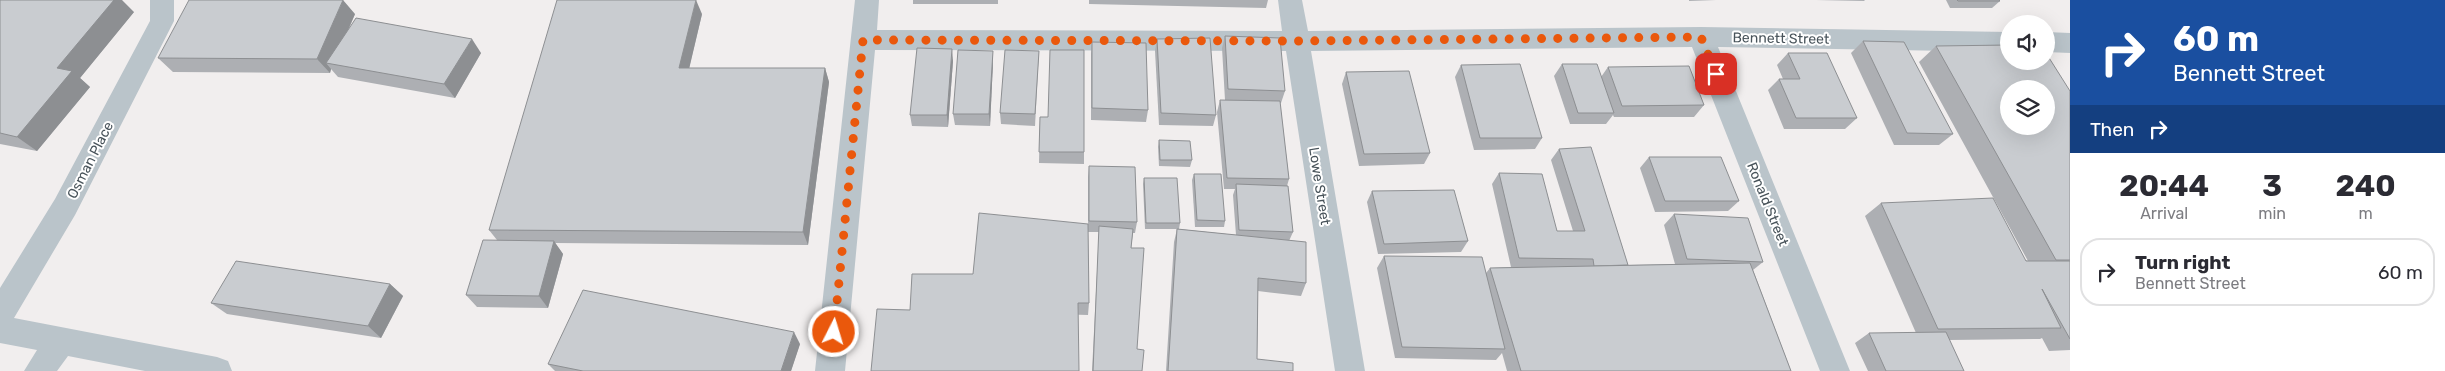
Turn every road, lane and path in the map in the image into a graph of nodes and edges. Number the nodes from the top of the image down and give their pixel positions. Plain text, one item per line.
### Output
1 (162, 0) edge
2 (867, 0) edge
3 (1290, 0) edge
4 (1701, 37) junction
5 (863, 40) junction
6 (1297, 41) junction
7 (2000, 42) edge
8 (2055, 42) edge
9 (2070, 43) edge
10 (0, 314) edge
11 (0, 328) edge
12 (62, 340) junction
13 (39, 371) edge
14 (216, 371) edge
15 (830, 371) edge
16 (1350, 371) edge
17 (1835, 371) edge

1 - 10 street, Osman Place
2 - 5 street
3 - 6 street, Lowe Street
4 - 6 street, Bennett Street
4 - 7 street, Bennett Street
4 - 17 street, Ronald Street
5 - 6 street, Bennett Street
5 - 15 street
6 - 16 street, Lowe Street
8 - 9 street
11 - 12 street
12 - 13 street
12 - 14 street

